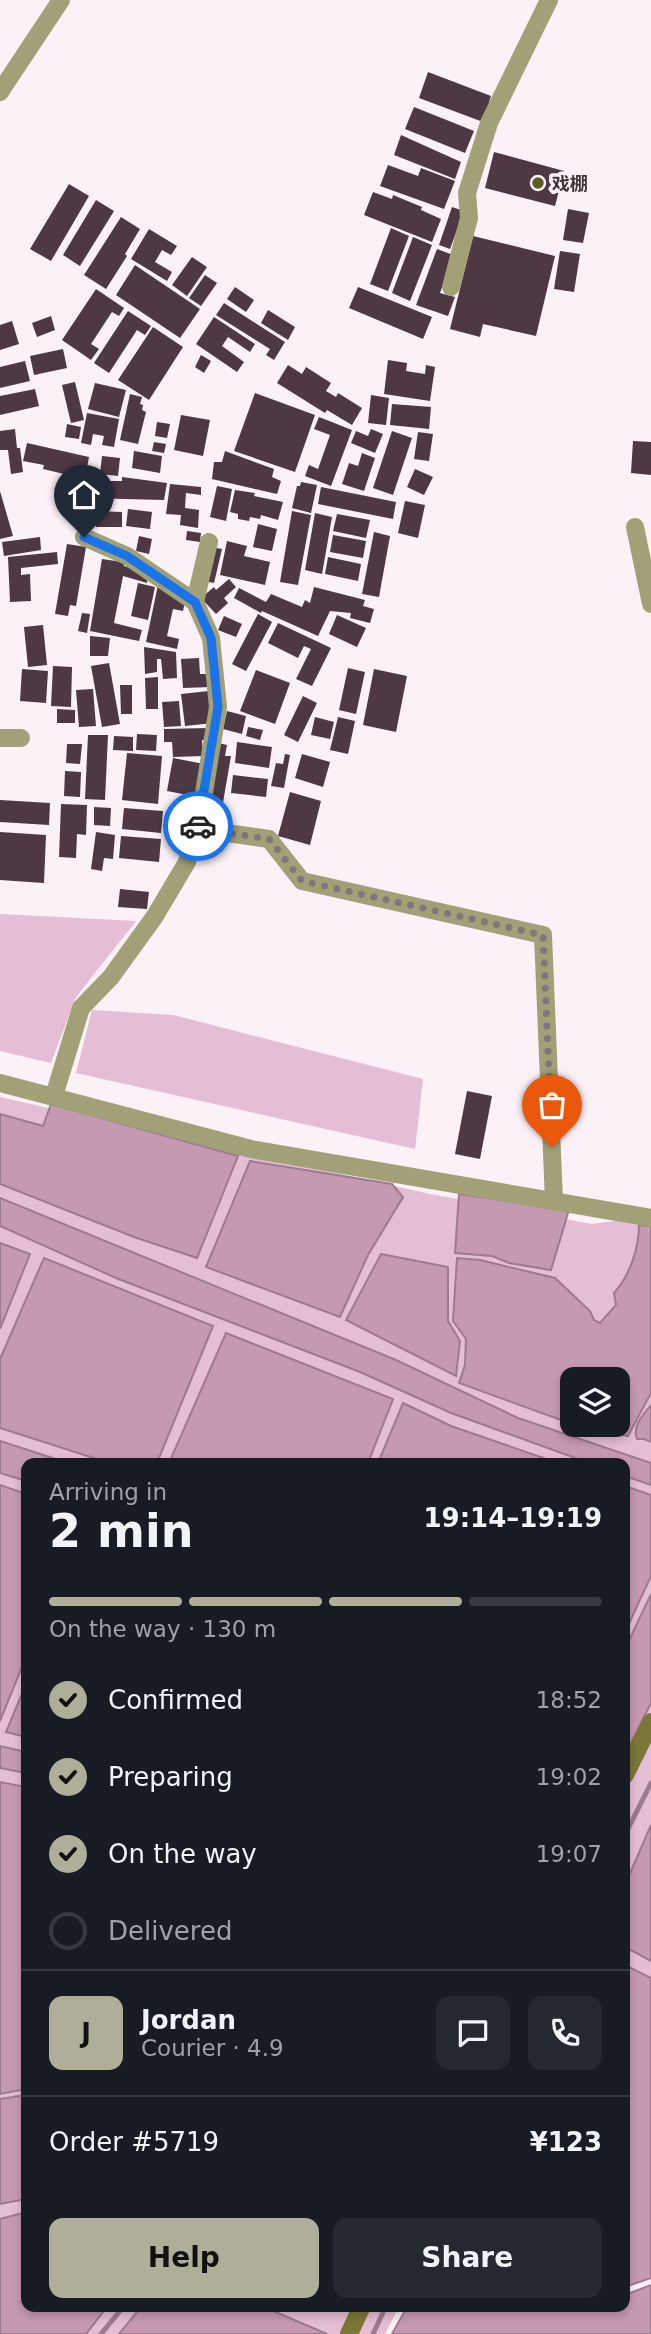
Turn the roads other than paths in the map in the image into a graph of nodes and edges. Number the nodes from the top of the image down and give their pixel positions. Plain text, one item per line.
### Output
1 (61, 0) edge
2 (548, 0) edge
3 (0, 92) edge
4 (451, 287) dead end
5 (635, 527) dead end
6 (84, 537) dead end
7 (209, 542) dead end
8 (195, 602) junction
9 (651, 604) edge
10 (0, 738) edge
11 (21, 738) dead end
12 (198, 829) junction
13 (0, 1083) edge
14 (54, 1096) junction
15 (554, 1201) junction
16 (651, 1218) edge
17 (651, 1722) edge
18 (630, 1765) edge
19 (359, 2312) edge
20 (349, 2334) edge

1 - 3 street
2 - 4 street
5 - 9 street
6 - 8 street
7 - 8 street
8 - 12 street
10 - 11 street
12 - 14 street
12 - 15 street
13 - 14 street
14 - 15 street
15 - 16 street
17 - 18 main road
19 - 20 main road

